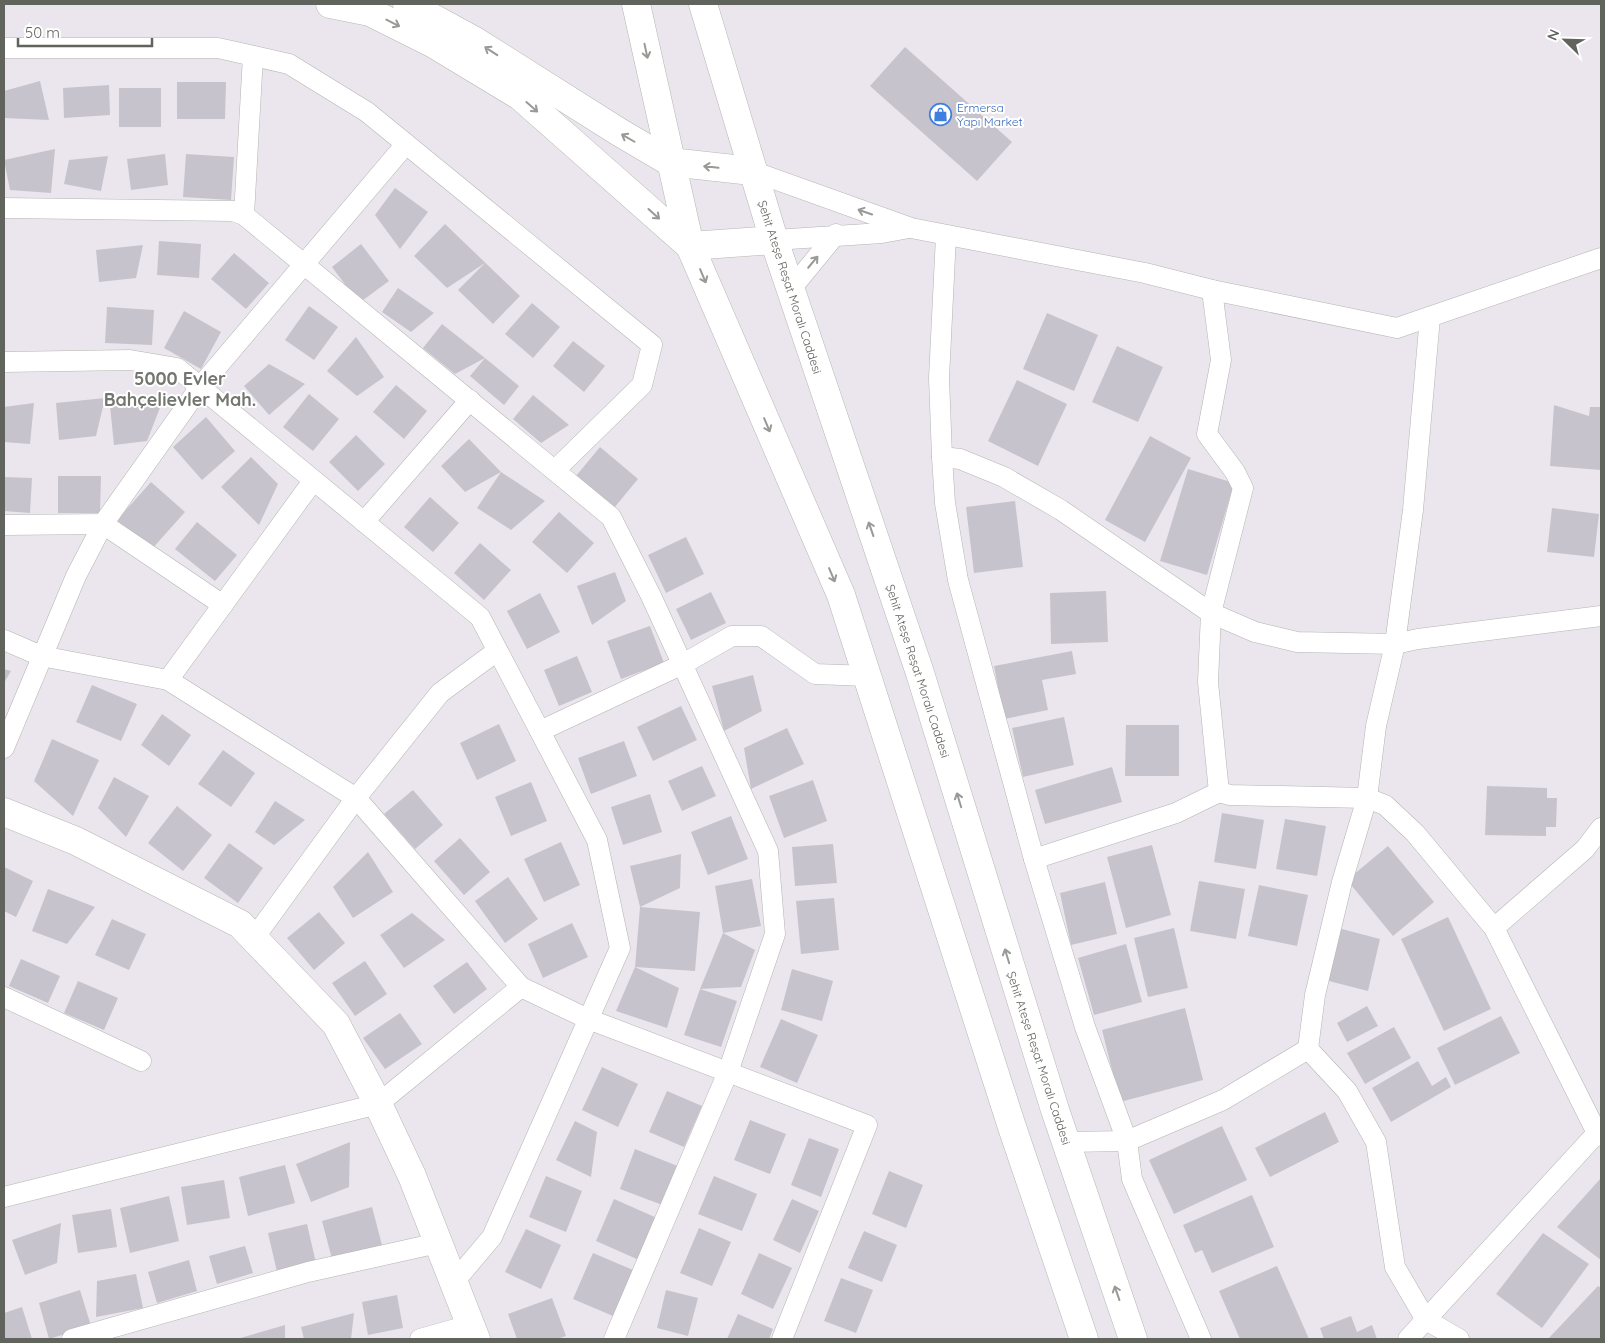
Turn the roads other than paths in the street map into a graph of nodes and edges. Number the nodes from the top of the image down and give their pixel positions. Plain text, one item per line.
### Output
1 (330, 4) edge
2 (407, 4) edge
3 (636, 4) edge
4 (703, 4) edge
5 (4, 48) edge
6 (253, 56) junction
7 (406, 144) junction
8 (670, 162) junction
9 (752, 171) junction
10 (4, 208) edge
11 (244, 215) junction
12 (911, 228) junction
13 (836, 234) junction
14 (946, 236) junction
15 (774, 240) junction
16 (690, 246) junction
17 (1601, 258) edge
18 (305, 264) junction
19 (791, 289) junction
20 (1212, 290) junction
21 (1430, 317) junction
22 (4, 362) edge
23 (200, 387) junction
24 (470, 400) junction
25 (942, 457) junction
26 (555, 470) junction
27 (314, 480) junction
28 (364, 522) junction
29 (103, 524) junction
30 (4, 525) edge
31 (222, 604) junction
32 (1211, 613) junction
33 (1601, 616) edge
34 (4, 640) edge
35 (1395, 644) junction
36 (498, 651) junction
37 (41, 656) junction
38 (683, 664) junction
39 (868, 676) junction
40 (168, 680) junction
41 (540, 731) junction
42 (4, 748) edge
43 (1219, 792) junction
44 (356, 798) junction
45 (1367, 798) junction
46 (4, 812) edge
47 (1601, 828) edge
48 (1034, 859) junction
49 (1494, 928) junction
50 (254, 938) junction
51 (521, 987) junction
52 (4, 997) edge
53 (588, 1019) junction
54 (1308, 1049) junction
55 (141, 1061) dead end
56 (728, 1072) junction
57 (378, 1104) junction
58 (1599, 1135) edge
59 (1127, 1141) junction
60 (1066, 1142) junction
61 (4, 1197) edge
62 (438, 1242) junction
63 (454, 1282) junction
64 (1426, 1320) junction
65 (473, 1332) edge
66 (72, 1339) edge
67 (420, 1339) edge
68 (614, 1339) edge
69 (782, 1339) edge
70 (1084, 1339) edge
71 (1133, 1339) edge
72 (1201, 1339) edge
73 (1408, 1339) edge
74 (1459, 1339) edge

1 -> 16 main road
8 -> 2 main road
3 -> 8 main road
4 - 9 main road, Şehit Ateşe Reşat Moralı Caddesi
5 - 6 street
6 - 7 street
6 - 11 street
7 - 18 street
7 - 26 street
9 -> 8 main road
8 - 16 main road
12 -> 9 street
9 - 15 main road, Şehit Ateşe Reşat Moralı Caddesi
10 - 11 street
11 - 18 street
12 - 13 street
12 - 14 street
13 - 15 street
19 -> 13 street
14 - 20 street
14 - 25 street
15 - 16 main road
15 - 19 main road, Şehit Ateşe Reşat Moralı Caddesi
16 -> 39 main road
17 - 21 street
18 - 23 street
18 - 24 street
60 -> 19 main road, Şehit Ateşe Reşat Moralı Caddesi
20 - 21 street
20 - 32 street
21 - 35 street
22 - 23 street
23 - 27 street
23 - 29 street
24 - 26 street
24 - 28 street
25 - 32 street
25 - 48 street
26 - 38 street
27 - 28 street
27 - 31 street
28 - 36 street
29 - 30 street
29 - 31 street
29 - 37 street
31 - 40 street
32 - 35 street
32 - 43 street
33 - 35 street
34 - 37 street
35 - 45 street
36 - 41 street
36 - 44 street
37 - 40 street
37 - 42 street
38 - 39 street
38 - 41 street
38 - 56 street
39 - 70 main road
40 - 44 street
41 - 53 street
43 - 45 street
43 - 48 street
44 - 50 street
44 - 51 street
45 - 49 street
45 - 54 street
46 - 50 main road
47 - 49 street
48 - 59 street
49 - 58 street
50 - 57 main road
51 - 53 street
51 - 57 street
52 - 55 street
53 - 56 street
53 - 63 street
54 - 59 street
54 - 64 street
56 - 68 street
56 - 69 street
57 - 61 street
57 - 62 main road
58 - 64 street
59 - 60 street
59 - 72 street
71 -> 60 main road, Şehit Ateşe Reşat Moralı Caddesi
62 - 63 main road
62 - 66 street
63 - 65 main road
64 - 73 street
64 - 74 street
65 - 67 street

